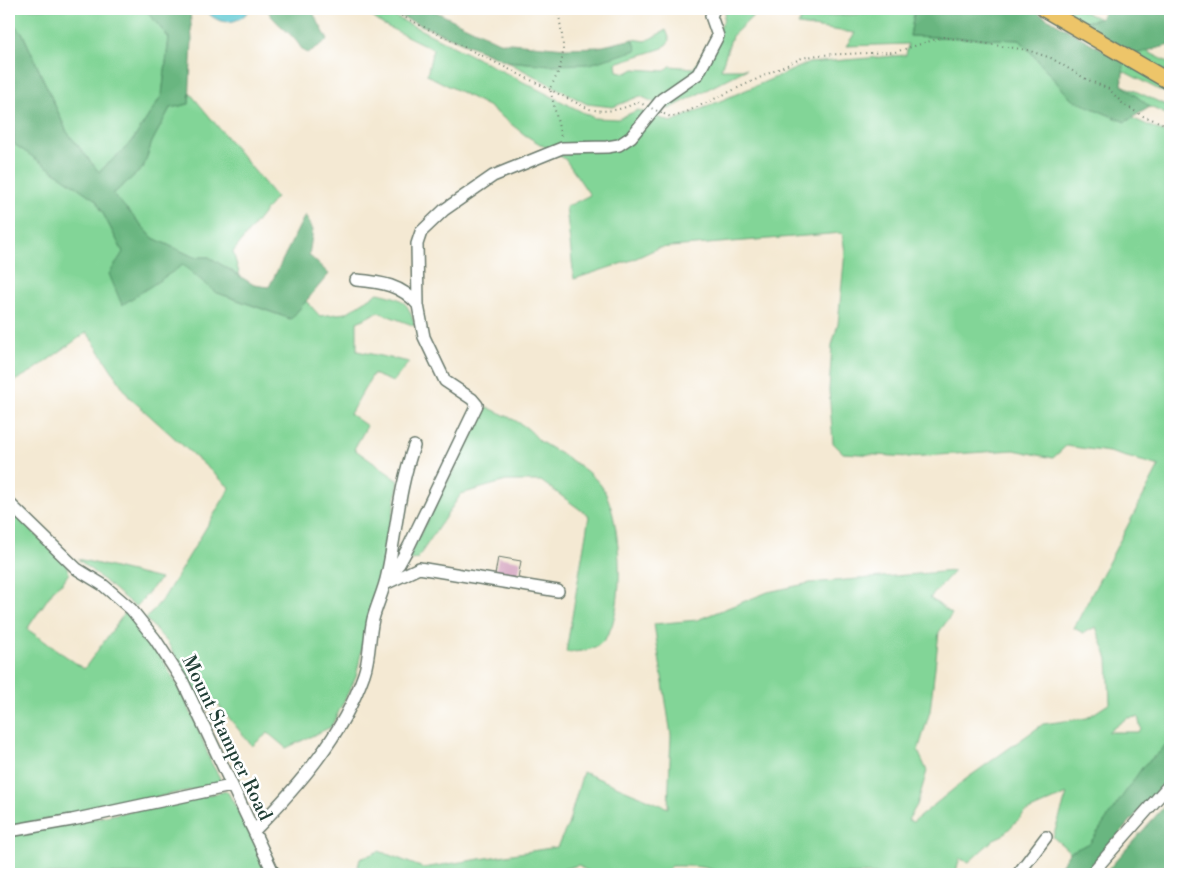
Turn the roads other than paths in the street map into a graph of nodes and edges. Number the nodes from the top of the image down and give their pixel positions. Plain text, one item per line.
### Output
1 (714, 9) edge
2 (1044, 9) edge
3 (1170, 82) edge
4 (356, 280) dead end
5 (418, 304) junction
6 (414, 446) dead end
7 (9, 503) edge
8 (386, 581) junction
9 (558, 591) dead end
10 (1170, 784) edge
11 (231, 786) junction
12 (9, 831) edge
13 (254, 831) junction
14 (1046, 838) dead end
15 (274, 874) edge
16 (1018, 874) edge
17 (1091, 874) edge

1 - 5 street
2 - 3 main road
4 - 5 street
5 - 8 street
6 - 8 street
7 - 11 street, Mount Stamper Road
8 - 9 street
8 - 13 street
10 - 17 street
11 - 12 street
11 - 13 street, Mount Stamper Road
13 - 15 street, Mount Stamper Road
14 - 16 street

